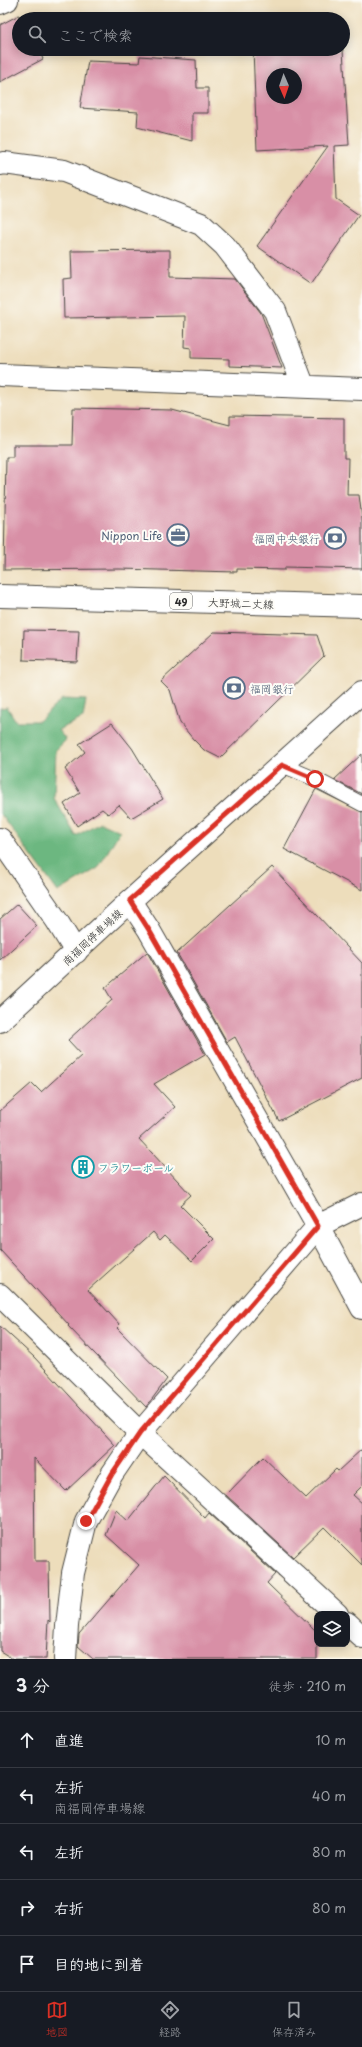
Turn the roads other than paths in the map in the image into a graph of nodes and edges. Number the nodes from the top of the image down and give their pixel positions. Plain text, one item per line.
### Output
1 (6, 0) edge
2 (0, 3) edge
3 (0, 164) edge
4 (0, 375) edge
5 (303, 385) junction
6 (362, 388) edge
7 (0, 596) edge
8 (362, 606) edge
9 (362, 692) edge
10 (282, 765) junction
11 (362, 804) edge
12 (0, 839) edge
13 (130, 900) junction
14 (76, 952) junction
15 (0, 1021) edge
16 (362, 1204) edge
17 (318, 1226) junction
18 (0, 1295) edge
19 (362, 1308) edge
20 (140, 1433) junction
21 (334, 1611) edge
22 (350, 1626) edge
23 (362, 1637) edge
24 (65, 1659) edge

1 - 2 street
3 - 5 street
4 - 5 street
5 - 6 street
7 - 8 street, 大野城二丈線 / 49
9 - 10 street, 南福岡停車場線
10 - 11 lane
10 - 13 street, 南福岡停車場線
12 - 14 street
13 - 14 street, 南福岡停車場線
13 - 17 street
14 - 15 street, 南福岡停車場線
16 - 17 street
17 - 19 street
17 - 20 street
18 - 20 street
20 - 21 street
20 - 24 street
22 - 23 street

